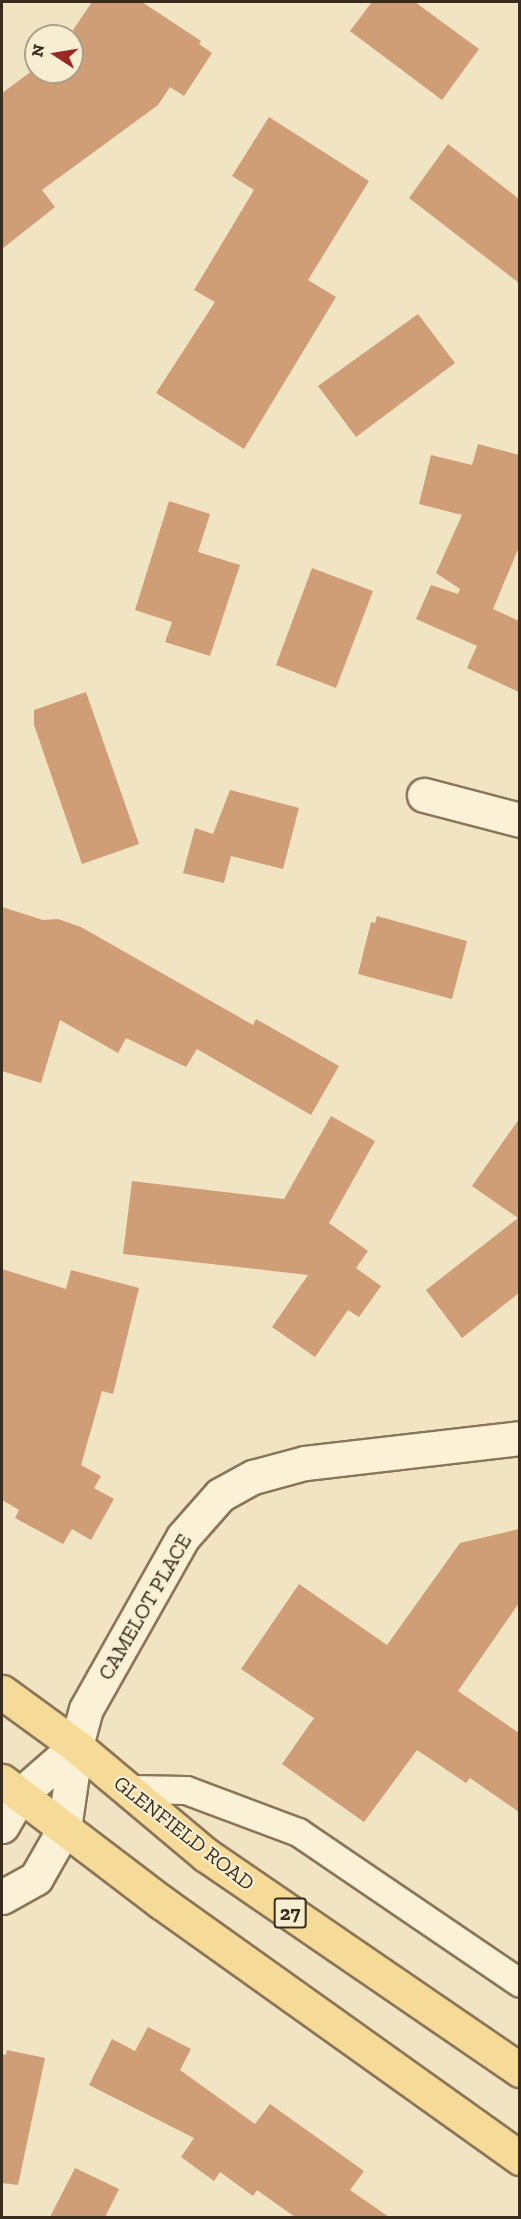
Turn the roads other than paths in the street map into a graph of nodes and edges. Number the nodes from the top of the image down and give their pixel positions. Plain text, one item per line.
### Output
1 (424, 795) dead end
2 (519, 820) edge
3 (519, 1438) edge
4 (2, 1692) edge
5 (76, 1746) junction
6 (11, 1788) edge
7 (128, 1790) junction
8 (2, 1826) edge
9 (64, 1829) junction
10 (2, 1897) edge
11 (519, 1983) edge
12 (519, 2070) edge
13 (519, 2158) edge

1 - 2 street
3 - 5 street, CAMELOT PLACE
4 - 5 main road, GLENFIELD ROAD / 27
5 - 6 street
5 - 7 main road, GLENFIELD ROAD / 27
5 - 9 street, CAMELOT PLACE
6 - 8 street
6 - 9 main road
7 - 11 lane
7 - 12 main road, GLENFIELD ROAD / 27
9 - 10 street
9 - 13 main road

